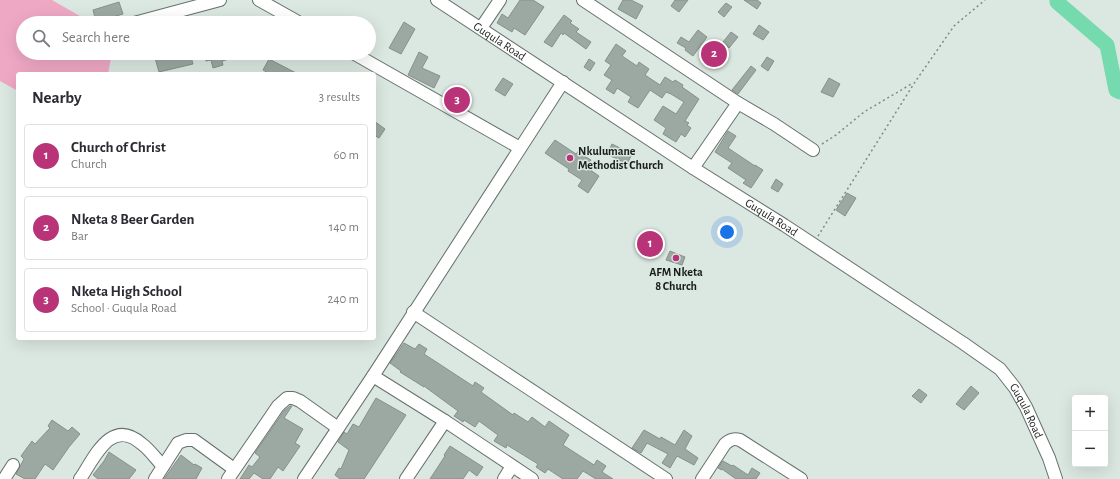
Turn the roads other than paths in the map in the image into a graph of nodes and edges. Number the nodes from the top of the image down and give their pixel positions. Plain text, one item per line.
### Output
1 (220, 0) edge
2 (259, 0) edge
3 (437, 0) edge
4 (500, 0) edge
5 (583, 0) edge
6 (160, 16) edge
7 (288, 16) edge
8 (481, 28) junction
9 (365, 60) edge
10 (563, 82) junction
11 (738, 103) junction
12 (520, 148) junction
13 (813, 150) road end
14 (693, 168) junction
15 (413, 312) junction
16 (373, 376) junction
17 (445, 421) junction
18 (338, 428) junction
19 (13, 465) dead end
20 (163, 466) junction
21 (512, 466) junction
22 (231, 474) edge
23 (4, 479) edge
24 (80, 479) edge
25 (155, 479) edge
26 (304, 479) edge
27 (406, 479) edge
28 (504, 479) edge
29 (532, 479) edge
30 (666, 479) edge
31 (702, 479) edge
32 (801, 479) edge
33 (1056, 479) edge

1 - 6 street
2 - 7 street
3 - 8 street, Guqula Road
4 - 8 street
5 - 11 street
8 - 10 street, Guqula Road
9 - 12 street
10 - 12 street
10 - 14 street, Guqula Road
11 - 13 street
11 - 14 street
12 - 15 street
14 - 33 street, Guqula Road
15 - 16 street
15 - 30 street
16 - 17 street
16 - 18 street
17 - 21 street
17 - 27 street
18 - 22 street
18 - 26 street
19 - 23 street
20 - 22 street
20 - 24 street
20 - 25 street
21 - 28 street
21 - 29 street
31 - 32 street

